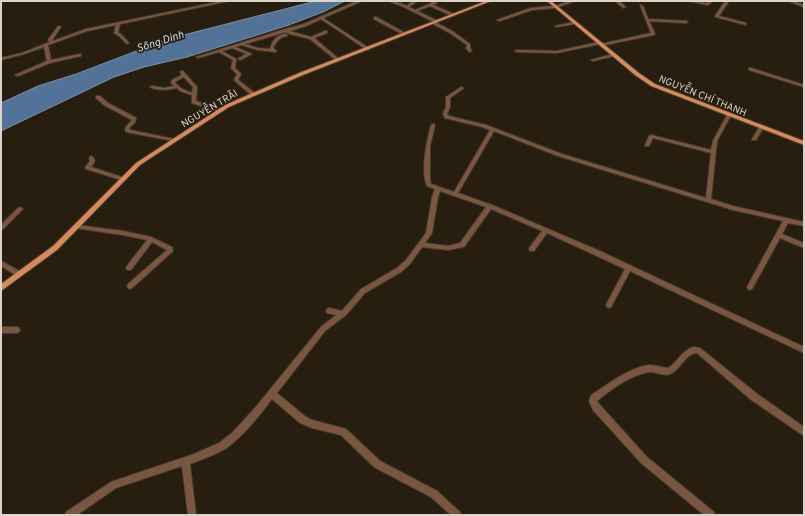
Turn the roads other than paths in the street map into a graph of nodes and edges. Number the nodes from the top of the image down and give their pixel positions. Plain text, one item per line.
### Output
1 (227, 1) edge
2 (360, 1) edge
3 (391, 1) edge
4 (415, 1) edge
5 (489, 1) edge
6 (549, 1) edge
7 (573, 1) edge
8 (617, 1) edge
9 (690, 1) edge
10 (711, 1) edge
11 (727, 1) edge
12 (790, 1) edge
13 (431, 3) edge
14 (641, 6) dead end
15 (804, 6) edge
16 (406, 7) junction
17 (555, 7) junction
18 (624, 7) dead end
19 (414, 11) junction
20 (453, 15) junction
21 (375, 18) dead end
22 (322, 19) junction
23 (499, 20) dead end
24 (647, 20) junction
25 (435, 22) junction
26 (686, 22) dead end
27 (574, 23) junction
28 (118, 24) junction
29 (745, 24) dead end
30 (557, 26) dead end
31 (59, 28) dead end
32 (286, 30) junction
33 (326, 32) dead end
34 (291, 33) junction
35 (405, 34) junction
36 (311, 38) junction
37 (52, 42) junction
38 (127, 43) dead end
39 (600, 44) junction
40 (46, 45) junction
41 (243, 45) junction
42 (234, 48) junction
43 (368, 49) junction
44 (220, 51) junction
45 (470, 51) dead end
46 (517, 51) dead end
47 (80, 55) dead end
48 (613, 55) junction
49 (198, 57) dead end
50 (1, 59) edge
51 (240, 59) dead end
52 (338, 60) junction
53 (593, 60) dead end
54 (49, 62) junction
55 (750, 69) dead end
56 (17, 75) dead end
57 (804, 86) edge
58 (152, 87) dead end
59 (178, 87) junction
60 (462, 88) dead end
61 (253, 94) junction
62 (195, 95) junction
63 (98, 97) dead end
64 (219, 110) junction
65 (729, 115) junction
66 (433, 125) dead end
67 (762, 127) junction
68 (493, 129) junction
69 (754, 139) dead end
70 (174, 140) junction
71 (804, 143) edge
72 (647, 145) dead end
73 (713, 152) junction
74 (91, 158) dead end
75 (123, 179) junction
76 (438, 189) junction
77 (455, 194) junction
78 (708, 200) junction
79 (490, 206) junction
80 (20, 209) dead end
81 (787, 220) junction
82 (804, 224) edge
83 (78, 227) junction
84 (1, 228) edge
85 (545, 231) junction
86 (780, 235) junction
87 (151, 239) junction
88 (421, 245) junction
89 (804, 246) edge
90 (532, 249) dead end
91 (1, 262) edge
92 (129, 268) dead end
93 (629, 268) junction
94 (19, 274) junction
95 (130, 286) dead end
96 (750, 287) dead end
97 (1, 288) edge
98 (609, 305) dead end
99 (329, 311) dead end
100 (342, 314) junction
101 (1, 330) edge
102 (18, 330) dead end
103 (804, 350) edge
104 (272, 394) junction
105 (804, 432) edge
106 (186, 461) junction
107 (69, 515) edge
108 (192, 515) edge
109 (457, 515) edge
110 (711, 515) edge

1 - 28 street
2 - 22 street
3 - 16 street
4 - 16 street
5 - 20 main road, NGUYỄN TRÃI
6 - 17 main road, NGUYỄN CHÍ THANH
7 - 17 street
8 - 18 street
9 - 10 street
11 - 29 street
12 - 15 street
13 - 19 street
13 - 20 street
14 - 24 street
16 - 19 street
17 - 23 street
17 - 27 main road, NGUYỄN CHÍ THANH
19 - 25 street
20 - 25 main road, NGUYỄN TRÃI
21 - 35 street
22 - 32 street
22 - 43 street
24 - 26 street
24 - 39 street
25 - 35 main road, NGUYỄN TRÃI
25 - 45 street
27 - 30 street
27 - 39 main road, NGUYỄN CHÍ THANH
28 - 37 street
28 - 38 street
31 - 37 street
32 - 34 street
32 - 41 street
33 - 36 street
34 - 36 street
34 - 41 street
35 - 43 main road, NGUYỄN TRÃI
36 - 52 street
37 - 40 street
39 - 46 street
39 - 48 main road, NGUYỄN CHÍ THANH
40 - 50 street
40 - 54 street
41 - 42 street
42 - 44 street
42 - 51 street
43 - 52 main road, NGUYỄN TRÃI
44 - 49 street
44 - 61 street
47 - 54 street
48 - 53 street
48 - 65 main road, NGUYỄN CHÍ THANH
52 - 61 main road, NGUYỄN TRÃI
54 - 56 street
55 - 57 street
58 - 59 street
59 - 62 street
59 - 62 street
60 - 68 street
61 - 64 main road, NGUYỄN TRÃI
62 - 64 street
63 - 70 street
64 - 70 main road, NGUYỄN TRÃI
65 - 67 main road, NGUYỄN CHÍ THANH
65 - 73 street
66 - 76 street
67 - 69 street
67 - 71 main road, NGUYỄN CHÍ THANH
68 - 77 street
68 - 78 street
70 - 75 main road, NGUYỄN TRÃI
72 - 73 street
73 - 78 street
74 - 75 street
75 - 83 main road, NGUYỄN TRÃI
76 - 77 street
76 - 88 street
77 - 79 street
78 - 81 street
79 - 85 street
79 - 88 street
80 - 84 street
81 - 82 street
81 - 86 street
83 - 87 street
83 - 94 main road, NGUYỄN TRÃI
85 - 90 street
85 - 93 street
86 - 89 street
86 - 96 street
87 - 92 street
87 - 95 street
88 - 100 street
91 - 94 street
93 - 98 street
93 - 103 street
94 - 97 main road, NGUYỄN TRÃI
99 - 100 street
100 - 104 street
101 - 102 street
104 - 106 street
104 - 109 street
105 - 110 street
106 - 107 street
106 - 108 street

